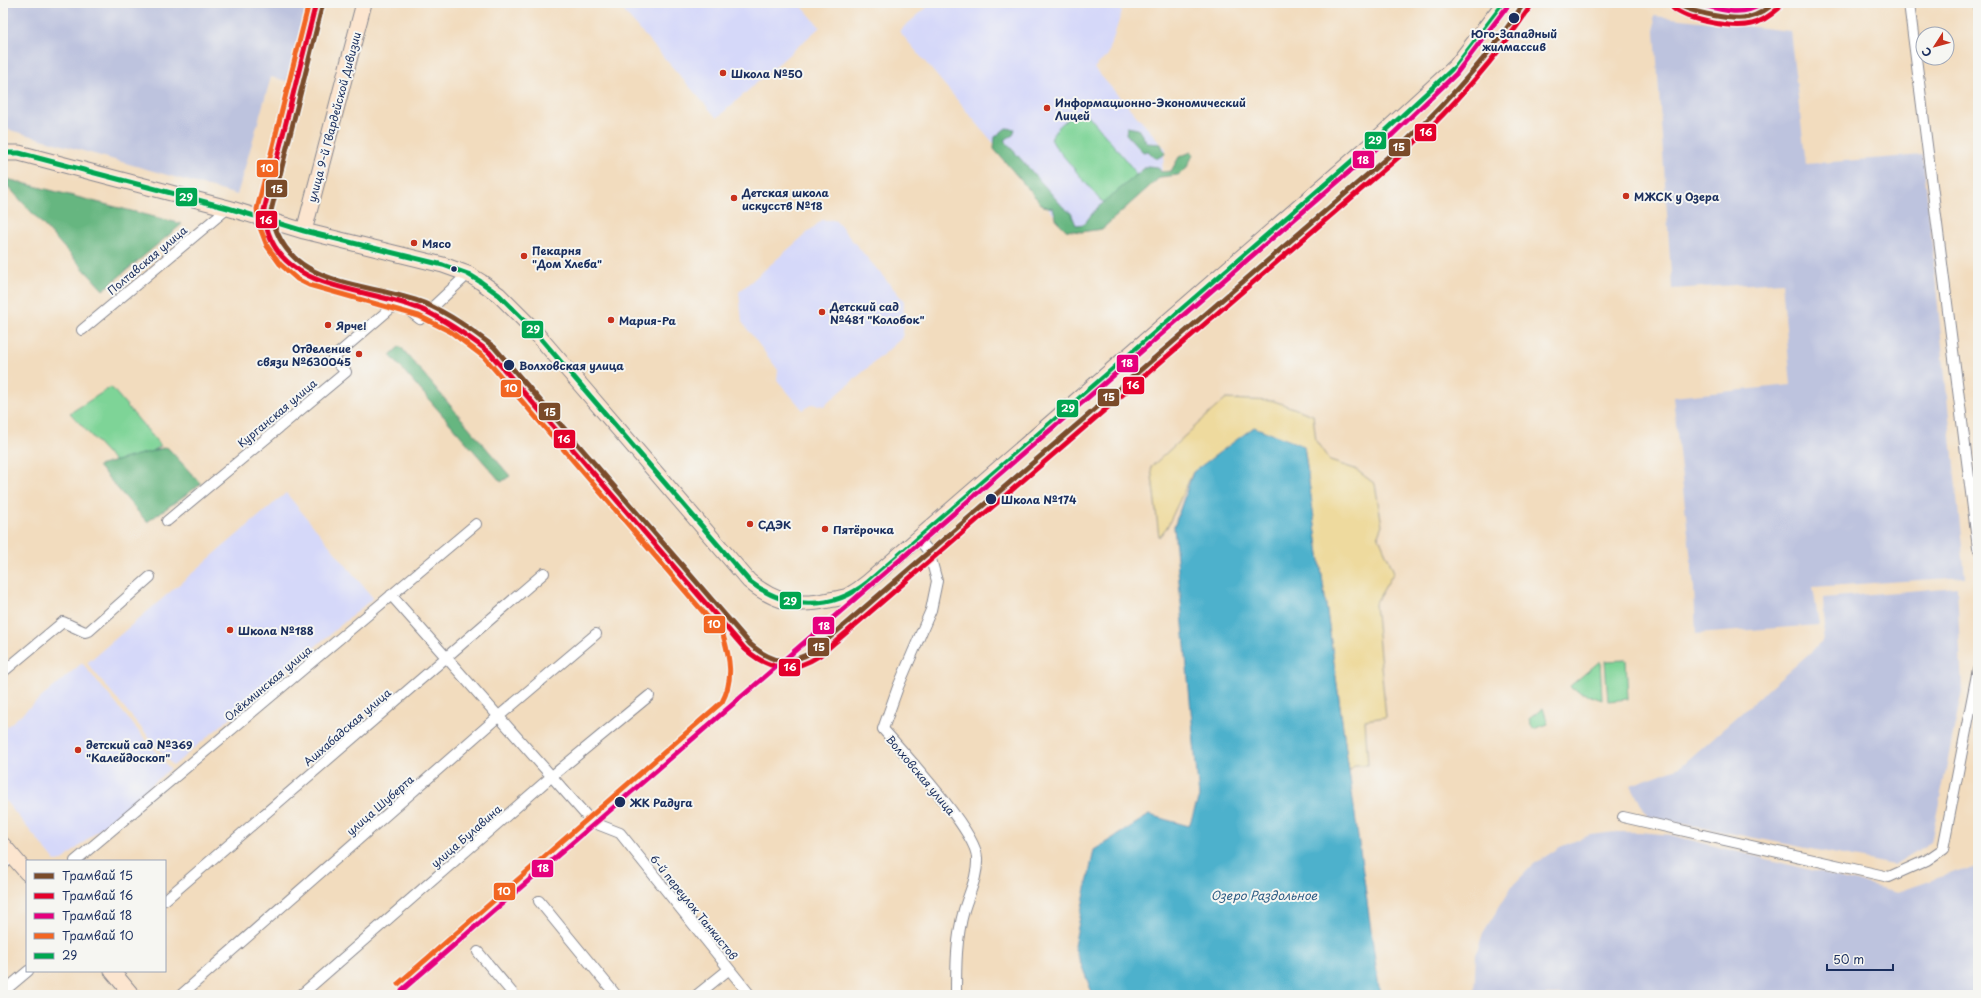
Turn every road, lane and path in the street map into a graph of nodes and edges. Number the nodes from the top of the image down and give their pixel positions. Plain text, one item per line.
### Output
1 (364, 3) edge
2 (1504, 3) edge
3 (1909, 3) edge
4 (3, 153) edge
5 (228, 208) junction
6 (304, 231) junction
7 (468, 274) junction
8 (82, 330) dead end
9 (167, 521) dead end
10 (476, 524) dead end
11 (918, 538) junction
12 (1978, 548) edge
13 (544, 573) dead end
14 (150, 577) dead end
15 (391, 595) junction
16 (596, 634) dead end
17 (448, 657) junction
18 (1978, 670) edge
19 (3, 672) edge
20 (649, 696) dead end
21 (499, 716) junction
22 (552, 776) junction
23 (1623, 817) dead end
24 (6, 856) edge
25 (76, 860) edge
26 (26, 872) edge
27 (166, 899) edge
28 (538, 901) dead end
29 (478, 952) dead end
30 (728, 970) junction
31 (27, 972) edge
32 (113, 972) edge
33 (3, 992) edge
34 (132, 995) edge
35 (181, 995) edge
36 (300, 995) edge
37 (514, 995) edge
38 (616, 995) edge
39 (696, 995) edge
40 (750, 995) edge
41 (956, 995) edge

1 - 6 main road, улица 9-й Гвардейской Дивизии
2 - 11 main road
3 - 12 street
4 - 5 main road
5 - 6 main road
5 - 8 street, Полтавская улица
6 - 7 main road
7 - 9 street, Курганская улица
7 - 11 main road
10 - 15 street, Олёкминская улица
11 - 41 street, Волховская улица
13 - 17 street, Ашхабадская улица
14 - 19 street
15 - 17 street
15 - 25 street, Олёкминская улица
16 - 21 street, улица Шуберта
17 - 21 street
17 - 27 street, Ашхабадская улица
18 - 23 street
20 - 22 street, улица Булавина
21 - 22 street
21 - 35 street, улица Шуберта
22 - 30 street, 6-й переулок Танкистов
22 - 36 street, улица Булавина
24 - 26 main road
28 - 38 street
29 - 37 street
30 - 39 street
30 - 40 street, 6-й переулок Танкистов
31 - 33 street
32 - 34 main road

